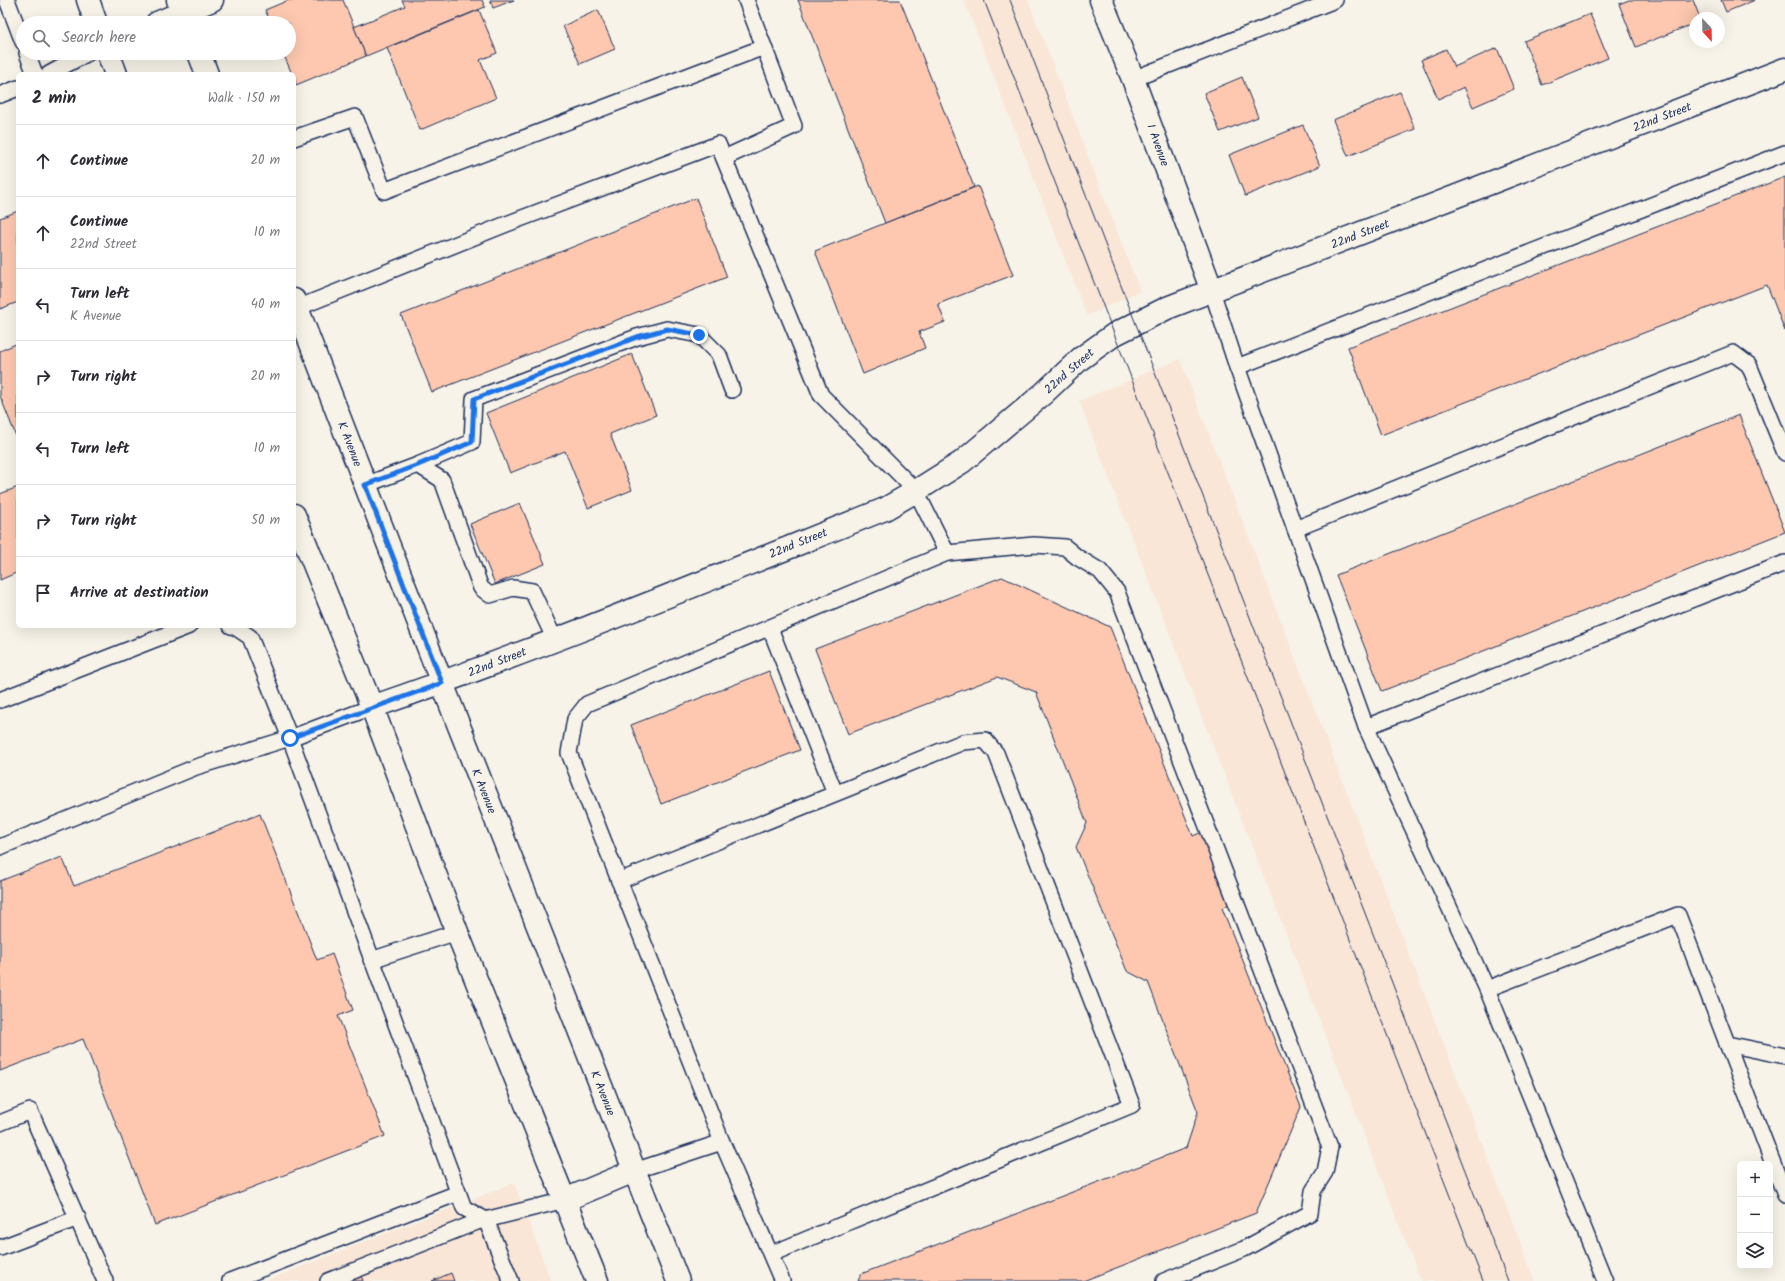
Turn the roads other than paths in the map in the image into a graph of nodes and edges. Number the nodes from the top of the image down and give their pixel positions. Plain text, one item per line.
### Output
1 (7, 0) edge
2 (88, 0) edge
3 (212, 0) edge
4 (746, 0) edge
5 (1101, 0) edge
6 (1335, 0) edge
7 (183, 12) edge
8 (94, 16) edge
9 (174, 16) edge
10 (16, 24) edge
11 (764, 47) junction
12 (30, 60) edge
13 (75, 60) edge
14 (111, 60) edge
15 (202, 60) edge
16 (1785, 69) edge
17 (34, 72) edge
18 (53, 72) edge
19 (115, 72) edge
20 (206, 72) edge
21 (1133, 79) junction
22 (16, 89) edge
23 (0, 95) edge
24 (296, 137) edge
25 (1785, 153) edge
26 (724, 158) junction
27 (1212, 291) junction
28 (296, 304) edge
29 (296, 307) edge
30 (1237, 367) junction
31 (732, 390) dead end
32 (1785, 453) edge
33 (418, 465) junction
34 (365, 485) junction
35 (916, 491) junction
36 (296, 520) edge
37 (1295, 529) junction
38 (947, 553) junction
39 (1785, 563) edge
40 (184, 628) edge
41 (236, 628) edge
42 (770, 628) junction
43 (555, 640) junction
44 (442, 683) junction
45 (0, 700) edge
46 (372, 707) junction
47 (1366, 727) junction
48 (290, 738) junction
49 (835, 793) junction
50 (0, 847) edge
51 (619, 881) junction
52 (457, 932) junction
53 (371, 960) junction
54 (1487, 988) junction
55 (1727, 1044) junction
56 (1785, 1056) edge
57 (0, 1123) edge
58 (722, 1142) junction
59 (634, 1171) junction
60 (458, 1193) junction
61 (1785, 1195) edge
62 (564, 1200) junction
63 (78, 1218) junction
64 (486, 1220) junction
65 (0, 1248) edge
66 (770, 1254) junction
67 (105, 1281) edge
68 (230, 1281) edge
69 (328, 1281) edge
70 (511, 1281) edge
71 (597, 1281) edge
72 (678, 1281) edge
73 (782, 1281) edge
74 (1164, 1281) edge
75 (1605, 1281) edge

1 - 10 lane
2 - 8 main road
3 - 7 main road
4 - 11 lane
5 - 21 main road, I Avenue
6 - 21 lane
7 - 9 main road
11 - 24 lane
11 - 26 lane
12 - 17 lane
13 - 18 lane
14 - 19 main road
15 - 20 main road
16 - 27 main road, 22nd Street
21 - 27 main road, I Avenue
22 - 23 lane
25 - 30 lane
26 - 28 lane
26 - 35 lane
27 - 30 lane
27 - 35 main road, 22nd Street
29 - 34 main road, K Avenue
30 - 37 lane
31 - 33 lane
32 - 37 lane
33 - 34 lane
33 - 43 lane
34 - 44 main road, K Avenue
35 - 38 lane
35 - 43 main road, 22nd Street
36 - 46 main road
37 - 47 lane
38 - 42 lane
38 - 74 lane
39 - 47 lane
40 - 45 lane
41 - 48 lane
42 - 49 lane
42 - 51 lane
43 - 44 main road, 22nd Street
44 - 46 main road, 22nd Street
44 - 59 main road, K Avenue
46 - 48 lane
46 - 52 main road
47 - 54 lane
48 - 50 lane
48 - 53 lane
49 - 51 lane
49 - 66 lane
51 - 58 lane
52 - 53 lane
52 - 62 main road
53 - 60 lane
54 - 55 lane
54 - 75 lane
55 - 56 lane
55 - 61 lane
57 - 63 lane
58 - 59 lane
58 - 66 lane
59 - 62 main road
59 - 72 main road, K Avenue
60 - 64 lane
60 - 68 lane
62 - 64 lane
62 - 71 main road
63 - 65 lane
63 - 67 lane
64 - 69 lane
64 - 70 lane
66 - 73 lane

